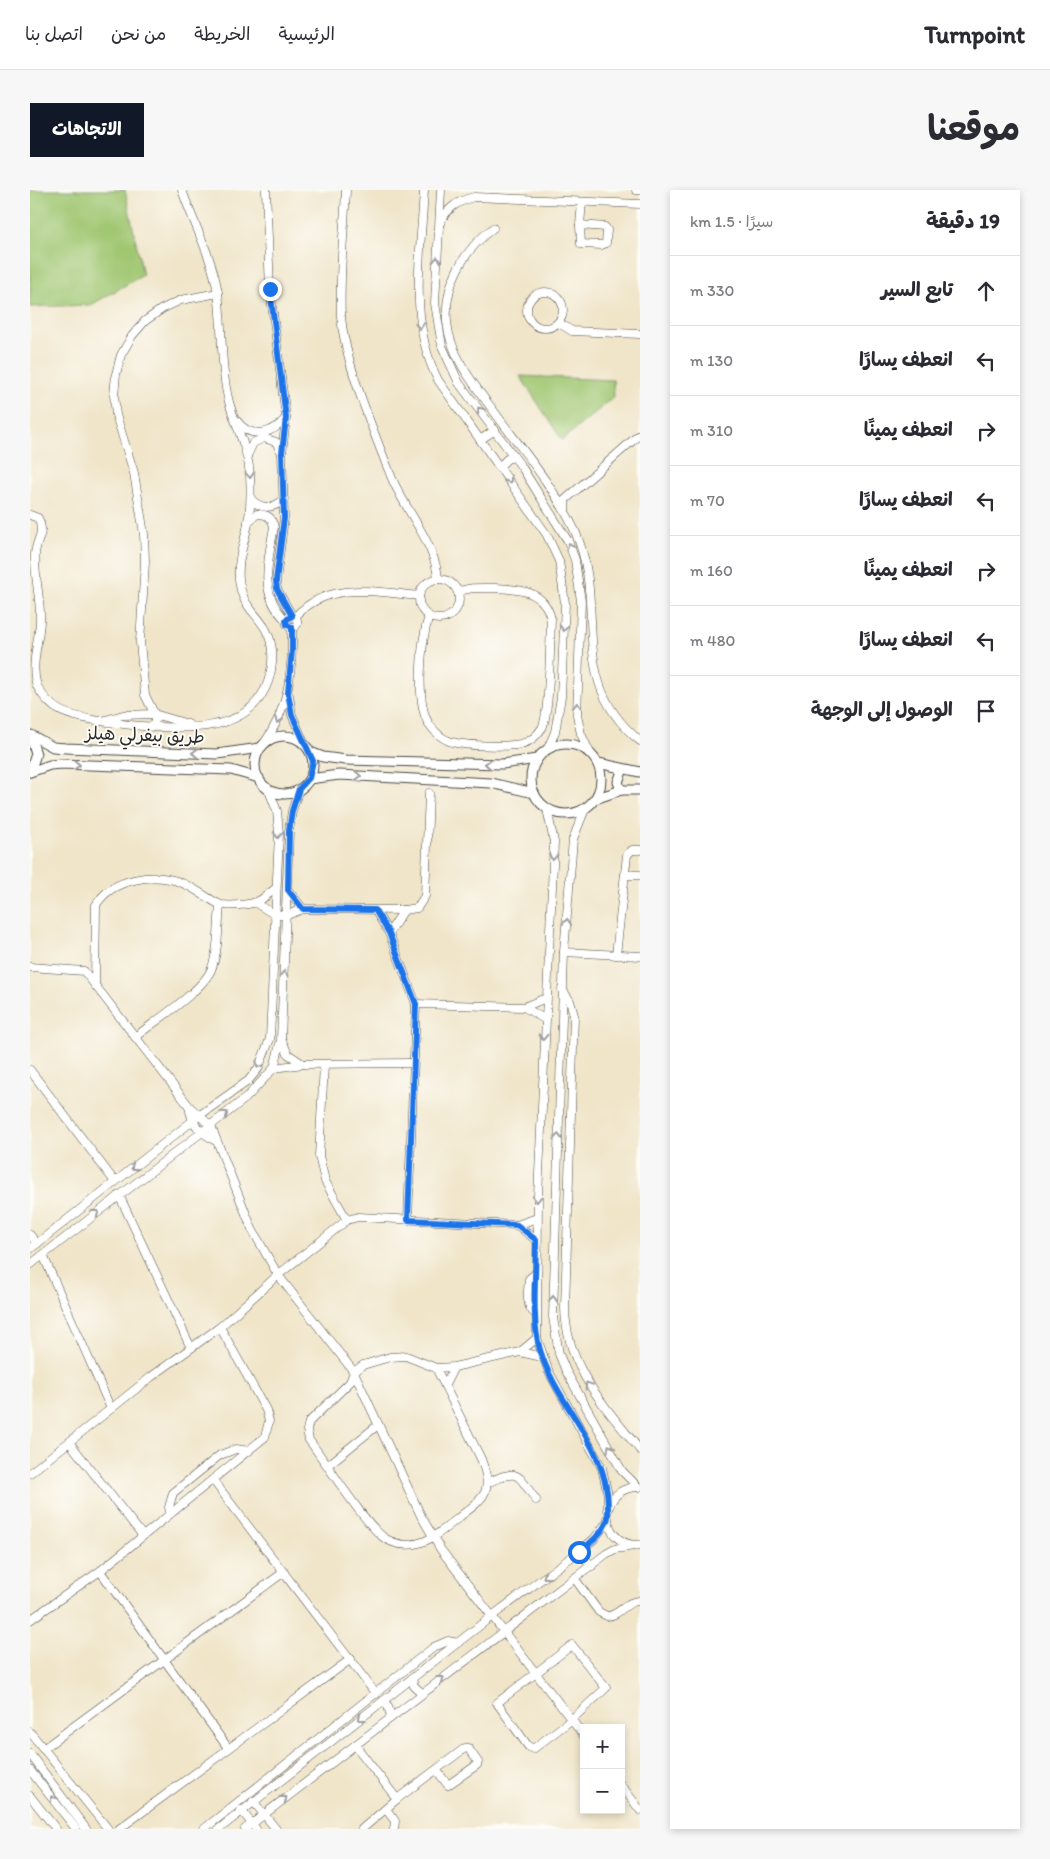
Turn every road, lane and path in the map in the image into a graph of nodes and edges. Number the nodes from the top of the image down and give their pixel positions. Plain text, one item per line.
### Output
1 (182, 190) edge
2 (266, 190) edge
3 (346, 190) edge
4 (424, 190) edge
5 (440, 190) edge
6 (636, 190) edge
7 (640, 190) edge
8 (582, 202) junction
9 (640, 204) edge
10 (439, 225) junction
11 (580, 226) dead end
12 (493, 228) dead end
13 (218, 293) junction
14 (559, 322) junction
15 (640, 334) edge
16 (452, 342) junction
17 (442, 346) junction
18 (235, 418) junction
19 (286, 418) junction
20 (495, 430) junction
21 (640, 434) edge
22 (264, 436) junction
23 (480, 440) junction
24 (282, 453) junction
25 (248, 454) junction
26 (514, 457) junction
27 (499, 467) junction
28 (555, 497) junction
29 (284, 499) junction
30 (542, 499) junction
31 (250, 500) junction
32 (565, 500) junction
33 (264, 511) junction
34 (565, 514) junction
35 (30, 515) edge
36 (248, 522) junction
37 (559, 524) junction
38 (438, 579) junction
39 (458, 592) junction
40 (419, 596) junction
41 (430, 616) junction
42 (291, 618) junction
43 (581, 622) junction
44 (591, 622) junction
45 (288, 693) junction
46 (145, 696) junction
47 (134, 714) junction
48 (154, 714) junction
49 (102, 721) junction
50 (199, 725) junction
51 (134, 726) junction
52 (153, 726) junction
53 (30, 735) edge
54 (640, 741) edge
55 (262, 747) junction
56 (308, 748) junction
57 (548, 748) junction
58 (590, 753) junction
59 (537, 759) junction
60 (598, 763) junction
61 (623, 770) junction
62 (30, 772) edge
63 (640, 772) edge
64 (259, 778) junction
65 (309, 778) junction
66 (268, 788) junction
67 (299, 789) junction
68 (620, 790) junction
69 (640, 790) edge
70 (429, 793) dead end
71 (534, 793) junction
72 (595, 799) junction
73 (548, 809) junction
74 (585, 809) junction
75 (640, 850) edge
76 (625, 875) junction
77 (640, 875) edge
78 (275, 889) junction
79 (288, 890) junction
80 (256, 903) junction
81 (220, 905) junction
82 (303, 909) junction
83 (375, 910) junction
84 (404, 910) junction
85 (275, 915) junction
86 (287, 915) junction
87 (389, 933) junction
88 (564, 952) junction
89 (616, 955) junction
90 (640, 956) edge
91 (94, 957) junction
92 (30, 967) edge
93 (84, 971) junction
94 (95, 985) junction
95 (562, 989) junction
96 (546, 998) junction
97 (416, 1004) junction
98 (524, 1008) junction
99 (544, 1020) junction
100 (135, 1037) junction
101 (270, 1039) junction
102 (281, 1040) junction
103 (414, 1063) junction
104 (303, 1064) junction
105 (324, 1065) junction
106 (274, 1068) junction
107 (30, 1070) edge
108 (541, 1103) junction
109 (558, 1104) junction
110 (189, 1106) junction
111 (200, 1115) junction
112 (192, 1122) junction
113 (211, 1126) junction
114 (201, 1133) junction
115 (216, 1141) junction
116 (115, 1182) junction
117 (119, 1195) junction
118 (75, 1215) junction
119 (537, 1218) junction
120 (347, 1220) junction
121 (408, 1220) junction
122 (80, 1225) junction
123 (517, 1225) junction
124 (30, 1234) edge
125 (536, 1240) junction
126 (37, 1244) junction
127 (30, 1249) edge
128 (43, 1255) junction
129 (30, 1264) edge
130 (278, 1275) junction
131 (220, 1327) junction
132 (537, 1338) junction
133 (191, 1348) junction
134 (520, 1352) junction
135 (542, 1356) junction
136 (454, 1367) junction
137 (436, 1368) junction
138 (354, 1372) junction
139 (444, 1385) junction
140 (111, 1409) junction
141 (378, 1424) junction
142 (69, 1442) junction
143 (640, 1450) edge
144 (249, 1451) junction
145 (328, 1465) junction
146 (30, 1473) edge
147 (213, 1480) junction
148 (487, 1484) junction
149 (639, 1487) edge
150 (536, 1500) dead end
151 (608, 1510) junction
152 (170, 1514) junction
153 (608, 1521) junction
154 (143, 1536) junction
155 (434, 1538) junction
156 (637, 1546) edge
157 (579, 1552) junction
158 (592, 1566) junction
159 (100, 1571) junction
160 (284, 1572) junction
161 (574, 1579) junction
162 (640, 1601) edge
163 (492, 1616) junction
164 (30, 1620) edge
165 (503, 1631) junction
166 (458, 1643) junction
167 (351, 1659) junction
168 (164, 1660) junction
169 (536, 1672) junction
170 (412, 1678) junction
171 (376, 1694) junction
172 (422, 1694) junction
173 (382, 1702) junction
174 (391, 1716) junction
175 (572, 1720) junction
176 (580, 1731) edge
177 (30, 1732) edge
178 (355, 1745) junction
179 (228, 1748) junction
180 (43, 1749) junction
181 (30, 1754) edge
182 (30, 1770) edge
183 (437, 1771) junction
184 (66, 1779) junction
185 (56, 1787) junction
186 (625, 1791) edge
187 (30, 1796) edge
188 (397, 1799) junction
189 (253, 1801) junction
190 (386, 1809) junction
191 (242, 1810) junction
192 (640, 1810) edge
193 (264, 1814) junction
194 (251, 1827) edge
195 (56, 1829) edge
196 (76, 1829) edge
197 (86, 1829) edge
198 (108, 1829) edge
199 (119, 1829) edge
200 (204, 1829) edge
201 (219, 1829) edge
202 (276, 1829) edge
203 (362, 1829) edge
204 (394, 1829) edge

1 - 13 street
2 - 19 street
3 - 38 street
4 -> 23 street
5 - 10 street
6 - 7 street
8 - 9 street
8 - 10 street
8 - 11 street
17 -> 10 street
12 - 16 street
13 - 18 street
13 - 46 street
14 - 14 street
14 - 15 street
16 - 17 street
16 - 28 street
20 -> 17 street
18 - 22 street
18 - 25 street
19 - 22 street
19 - 24 street
20 - 23 street
20 - 26 street
21 - 32 street
22 - 24 street
22 - 25 street
23 - 27 street
24 - 29 street
25 -> 31 street
26 - 27 street
26 - 30 street
27 -> 57 street
28 - 30 street
28 - 32 street
28 - 34 street
29 - 33 street
29 - 42 street
30 - 37 street
31 - 33 street
31 - 36 street
32 - 34 street
33 - 36 street
33 - 42 street
34 - 37 street
34 - 44 street
35 - 49 street
36 - 50 street
43 -> 37 street
38 - 39 street
38 - 40 street
39 - 41 street
39 - 41 street
40 - 41 street
40 - 42 street
42 - 45 street
43 - 44 street
58 -> 43 street
44 - 54 street
45 -> 55 street
45 - 56 street
46 - 47 street
46 - 48 street
47 - 48 street
47 - 49 street
47 - 51 street
48 - 50 street
48 - 52 street
49 - 51 street
50 - 52 street
51 - 52 street
55 -> 53 street, طريق بيفرلي هيلز
53 - 62 street
55 - 56 street
55 - 64 street
59 -> 56 street
56 - 65 street
57 - 58 street
57 - 59 street
58 - 60 street
59 - 71 street
60 - 61 street
60 - 72 street
61 - 63 street
61 - 68 street
62 -> 64 street, طريق بيفرلي هيلز
64 - 66 street
65 - 67 street
65 -> 71 street
66 - 67 street
66 -> 78 street
67 - 79 street
68 - 69 street
68 - 72 street
70 - 84 street
71 - 73 street
72 - 74 street
73 - 74 street
73 -> 96 street
88 -> 74 street
75 - 76 street
76 - 77 street
76 - 89 street
78 - 80 street
78 - 85 street
79 - 82 street
79 - 86 street
80 - 81 street
80 - 85 street
81 - 91 street
81 - 100 street
82 - 83 street
82 - 86 street
83 - 84 street
83 - 87 street
84 - 87 street
85 - 86 street
85 - 101 street
102 -> 86 street
87 - 97 street
88 - 89 street
88 - 95 street
89 - 90 street
91 - 93 street
91 - 94 street
92 - 93 street
93 - 94 street
94 - 100 street
95 - 109 street
143 -> 95 street
96 - 98 street
96 - 99 street
97 - 98 street
97 - 103 street
98 - 99 street
99 -> 108 street
100 - 110 street
101 - 102 street
101 -> 111 street
102 - 104 street
102 - 106 street
103 - 105 street
103 - 121 street
104 - 105 street
104 - 106 street
105 - 120 street
113 -> 106 street
107 - 116 street
108 - 109 street
108 -> 119 street
149 -> 109 street
110 - 111 street
110 - 112 street
111 - 112 street
111 - 113 street
112 - 114 street
112 -> 116 street
113 - 114 street
113 - 115 street
114 - 115 street
114 - 117 street
115 - 130 street
116 - 118 street
122 -> 117 street
117 - 133 street
118 - 122 street
118 - 126 street
119 - 123 street
119 - 125 street
120 - 121 street
120 - 130 street
121 - 123 street
122 - 128 street
123 - 125 street
124 - 126 street
125 - 132 street
126 - 127 street
128 - 129 street
128 - 140 street
130 - 131 street
130 - 138 street
131 - 133 street
131 - 144 street
132 - 134 street
132 - 135 street
133 - 140 street
134 - 135 street
134 - 136 street
135 - 151 street
136 - 137 street
136 - 139 street
137 - 138 street
137 - 139 street
138 - 141 street
138 - 145 street
139 - 148 street
140 - 142 street
141 - 145 street
141 - 155 street
142 - 146 street
142 - 154 street
144 - 147 street
144 - 152 street
145 - 155 street
147 - 152 street
147 - 160 street
148 - 150 street
148 - 155 street
149 - 151 street
151 - 153 street
152 - 154 street
153 - 156 street
153 - 157 street
154 - 159 street
155 - 163 street
156 - 158 street
157 - 158 street
157 -> 163 street
158 - 161 street
159 - 164 street
159 - 168 street
160 - 167 street
160 - 168 street
161 - 162 street
161 - 165 street
163 - 165 street
163 - 166 street
165 - 169 street
172 -> 165 street
166 - 170 street
166 - 171 street
167 - 171 street
167 - 179 street
168 - 179 street
168 - 180 street
169 - 175 street
169 - 175 street
169 - 175 street
170 - 172 street
170 - 173 street
171 - 200 street
172 - 174 street
173 - 174 street
173 -> 189 street
174 - 178 street
175 - 176 street
177 - 180 street
178 - 188 street
193 -> 178 street
179 - 199 street
180 - 184 street
181 - 185 street
196 -> 182 street
183 - 183 street
183 - 188 street
184 - 185 street
184 - 198 street
185 - 197 street
186 - 192 street
187 - 195 street
188 - 190 street
189 - 191 street
189 - 193 street
190 - 203 street
190 - 204 street
191 - 194 street
191 - 201 street
193 - 194 street
193 - 202 street

